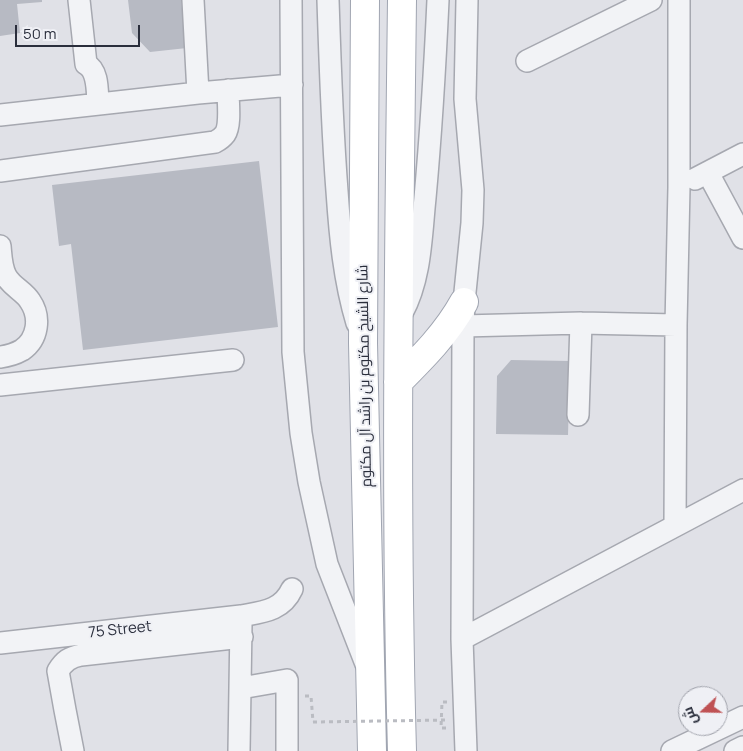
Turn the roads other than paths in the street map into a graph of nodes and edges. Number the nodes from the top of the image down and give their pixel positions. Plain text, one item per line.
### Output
1 (79, 0) edge
2 (193, 0) edge
3 (292, 0) edge
4 (328, 0) edge
5 (364, 0) edge
6 (402, 0) edge
7 (438, 0) edge
8 (466, 0) edge
9 (652, 0) edge
10 (679, 0) edge
11 (527, 61) dead end
12 (292, 86) junction
13 (228, 90) junction
14 (198, 93) junction
15 (90, 105) junction
16 (0, 115) edge
17 (743, 154) edge
18 (0, 171) edge
19 (708, 173) junction
20 (679, 187) junction
21 (743, 238) edge
22 (0, 246) edge
23 (463, 314) junction
24 (398, 319) junction
25 (581, 323) junction
26 (676, 325) junction
27 (363, 343) junction
28 (0, 358) edge
29 (233, 360) dead end
30 (398, 382) junction
31 (0, 385) edge
32 (578, 415) dead end
33 (743, 490) edge
34 (675, 526) junction
35 (292, 589) dead end
36 (241, 627) junction
37 (462, 639) junction
38 (0, 644) edge
39 (370, 674) junction
40 (241, 688) junction
41 (743, 717) edge
42 (743, 747) edge
43 (73, 751) edge
44 (239, 751) edge
45 (287, 751) edge
46 (372, 751) edge
47 (402, 751) edge
48 (466, 751) edge
49 (672, 751) edge
50 (735, 751) edge

1 - 15 street
2 - 14 street
3 - 12 street
4 - 27 street
5 - 27 main road, شارع الشيخ مكتوم بن راشد آل مكتوم
6 - 24 main road
7 - 24 street
8 - 23 street
9 - 11 street
10 - 20 street
12 - 13 street
12 - 39 street
13 - 14 street
13 - 18 street
14 - 15 street
15 - 16 street
17 - 19 street
19 - 20 street
19 - 21 street
20 - 26 street
22 - 28 street
23 - 25 street
23 - 30 main road
23 - 37 street
24 - 30 main road
25 - 26 street
25 - 32 street
26 - 34 street
27 - 39 main road, شارع الشيخ مكتوم بن راشد آل مكتوم
29 - 31 street
30 - 47 main road
33 - 34 street
34 - 37 street
35 - 36 street
36 - 38 street, 75 Street
36 - 40 street
36 - 43 street
37 - 48 street
39 - 46 main road, شارع الشيخ مكتوم بن راشد آل مكتوم
40 - 44 street
40 - 45 street
41 - 49 street
42 - 50 street

